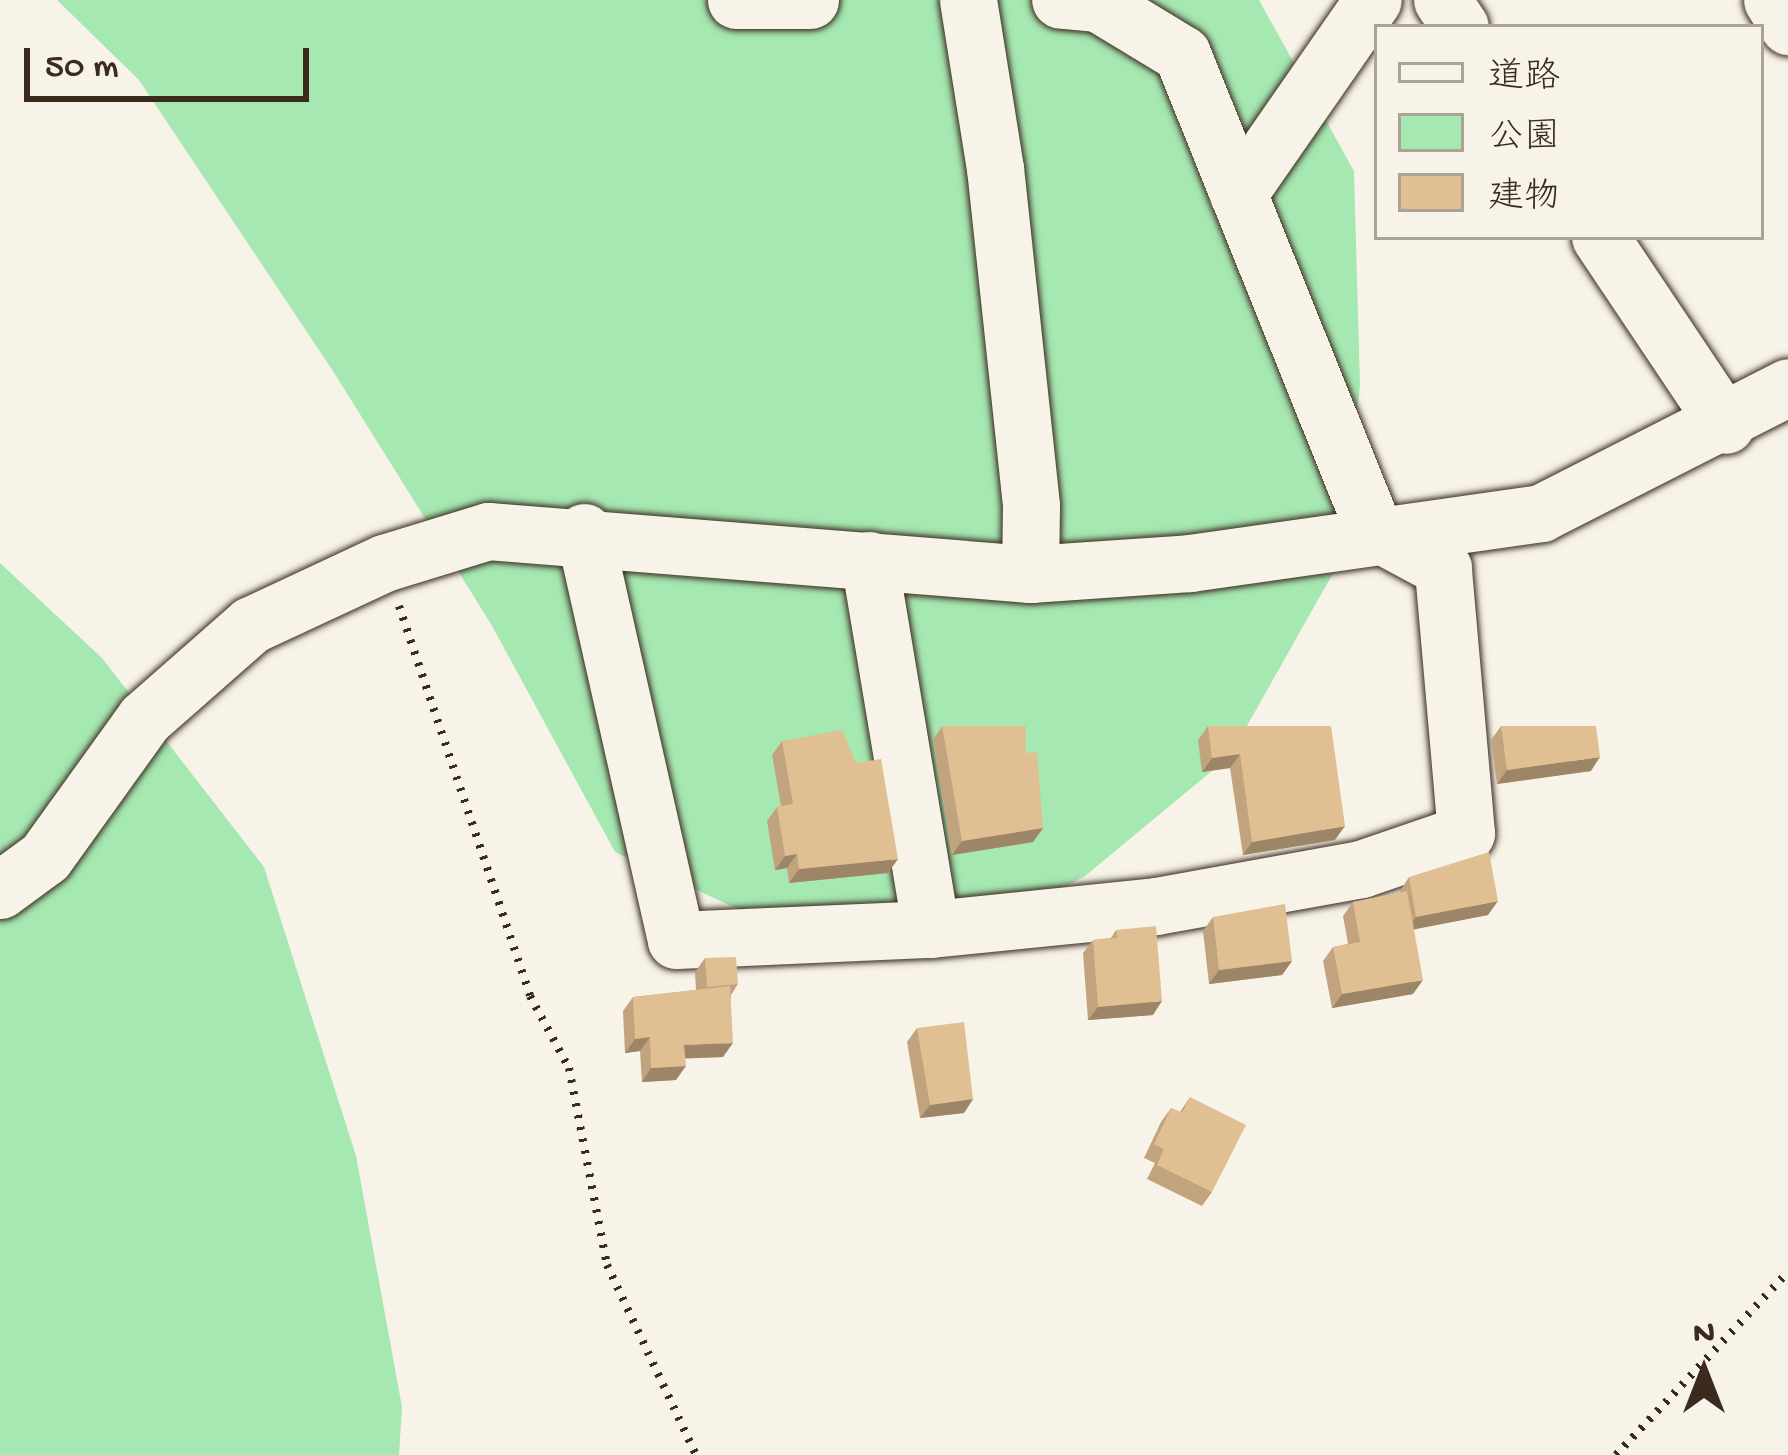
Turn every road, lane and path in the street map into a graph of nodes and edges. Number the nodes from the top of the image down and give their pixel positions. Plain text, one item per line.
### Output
1 (736, 0) edge
2 (810, 0) edge
3 (968, 0) edge
4 (1060, 0) edge
5 (1373, 0) edge
6 (1772, 0) edge
7 (1788, 26) edge
8 (1238, 194) junction
9 (1602, 240) edge
10 (1788, 387) edge
11 (1726, 425) junction
12 (1374, 531) junction
13 (584, 532) junction
14 (869, 560) junction
15 (384, 563) junction
16 (1030, 574) junction
17 (0, 890) edge
18 (932, 929) junction
19 (1788, 1272) edge
20 (696, 1455) edge
21 (1616, 1455) edge

1 - 2 street
3 - 16 street
4 - 8 street
5 - 8 street
6 - 7 street
8 - 12 street
9 - 11 street
10 - 11 street
11 - 12 street
12 - 16 street
12 - 18 street
13 - 14 street
13 - 15 street
13 - 18 street
14 - 16 street
14 - 18 street
15 - 17 street
15 - 20 path
19 - 21 path

